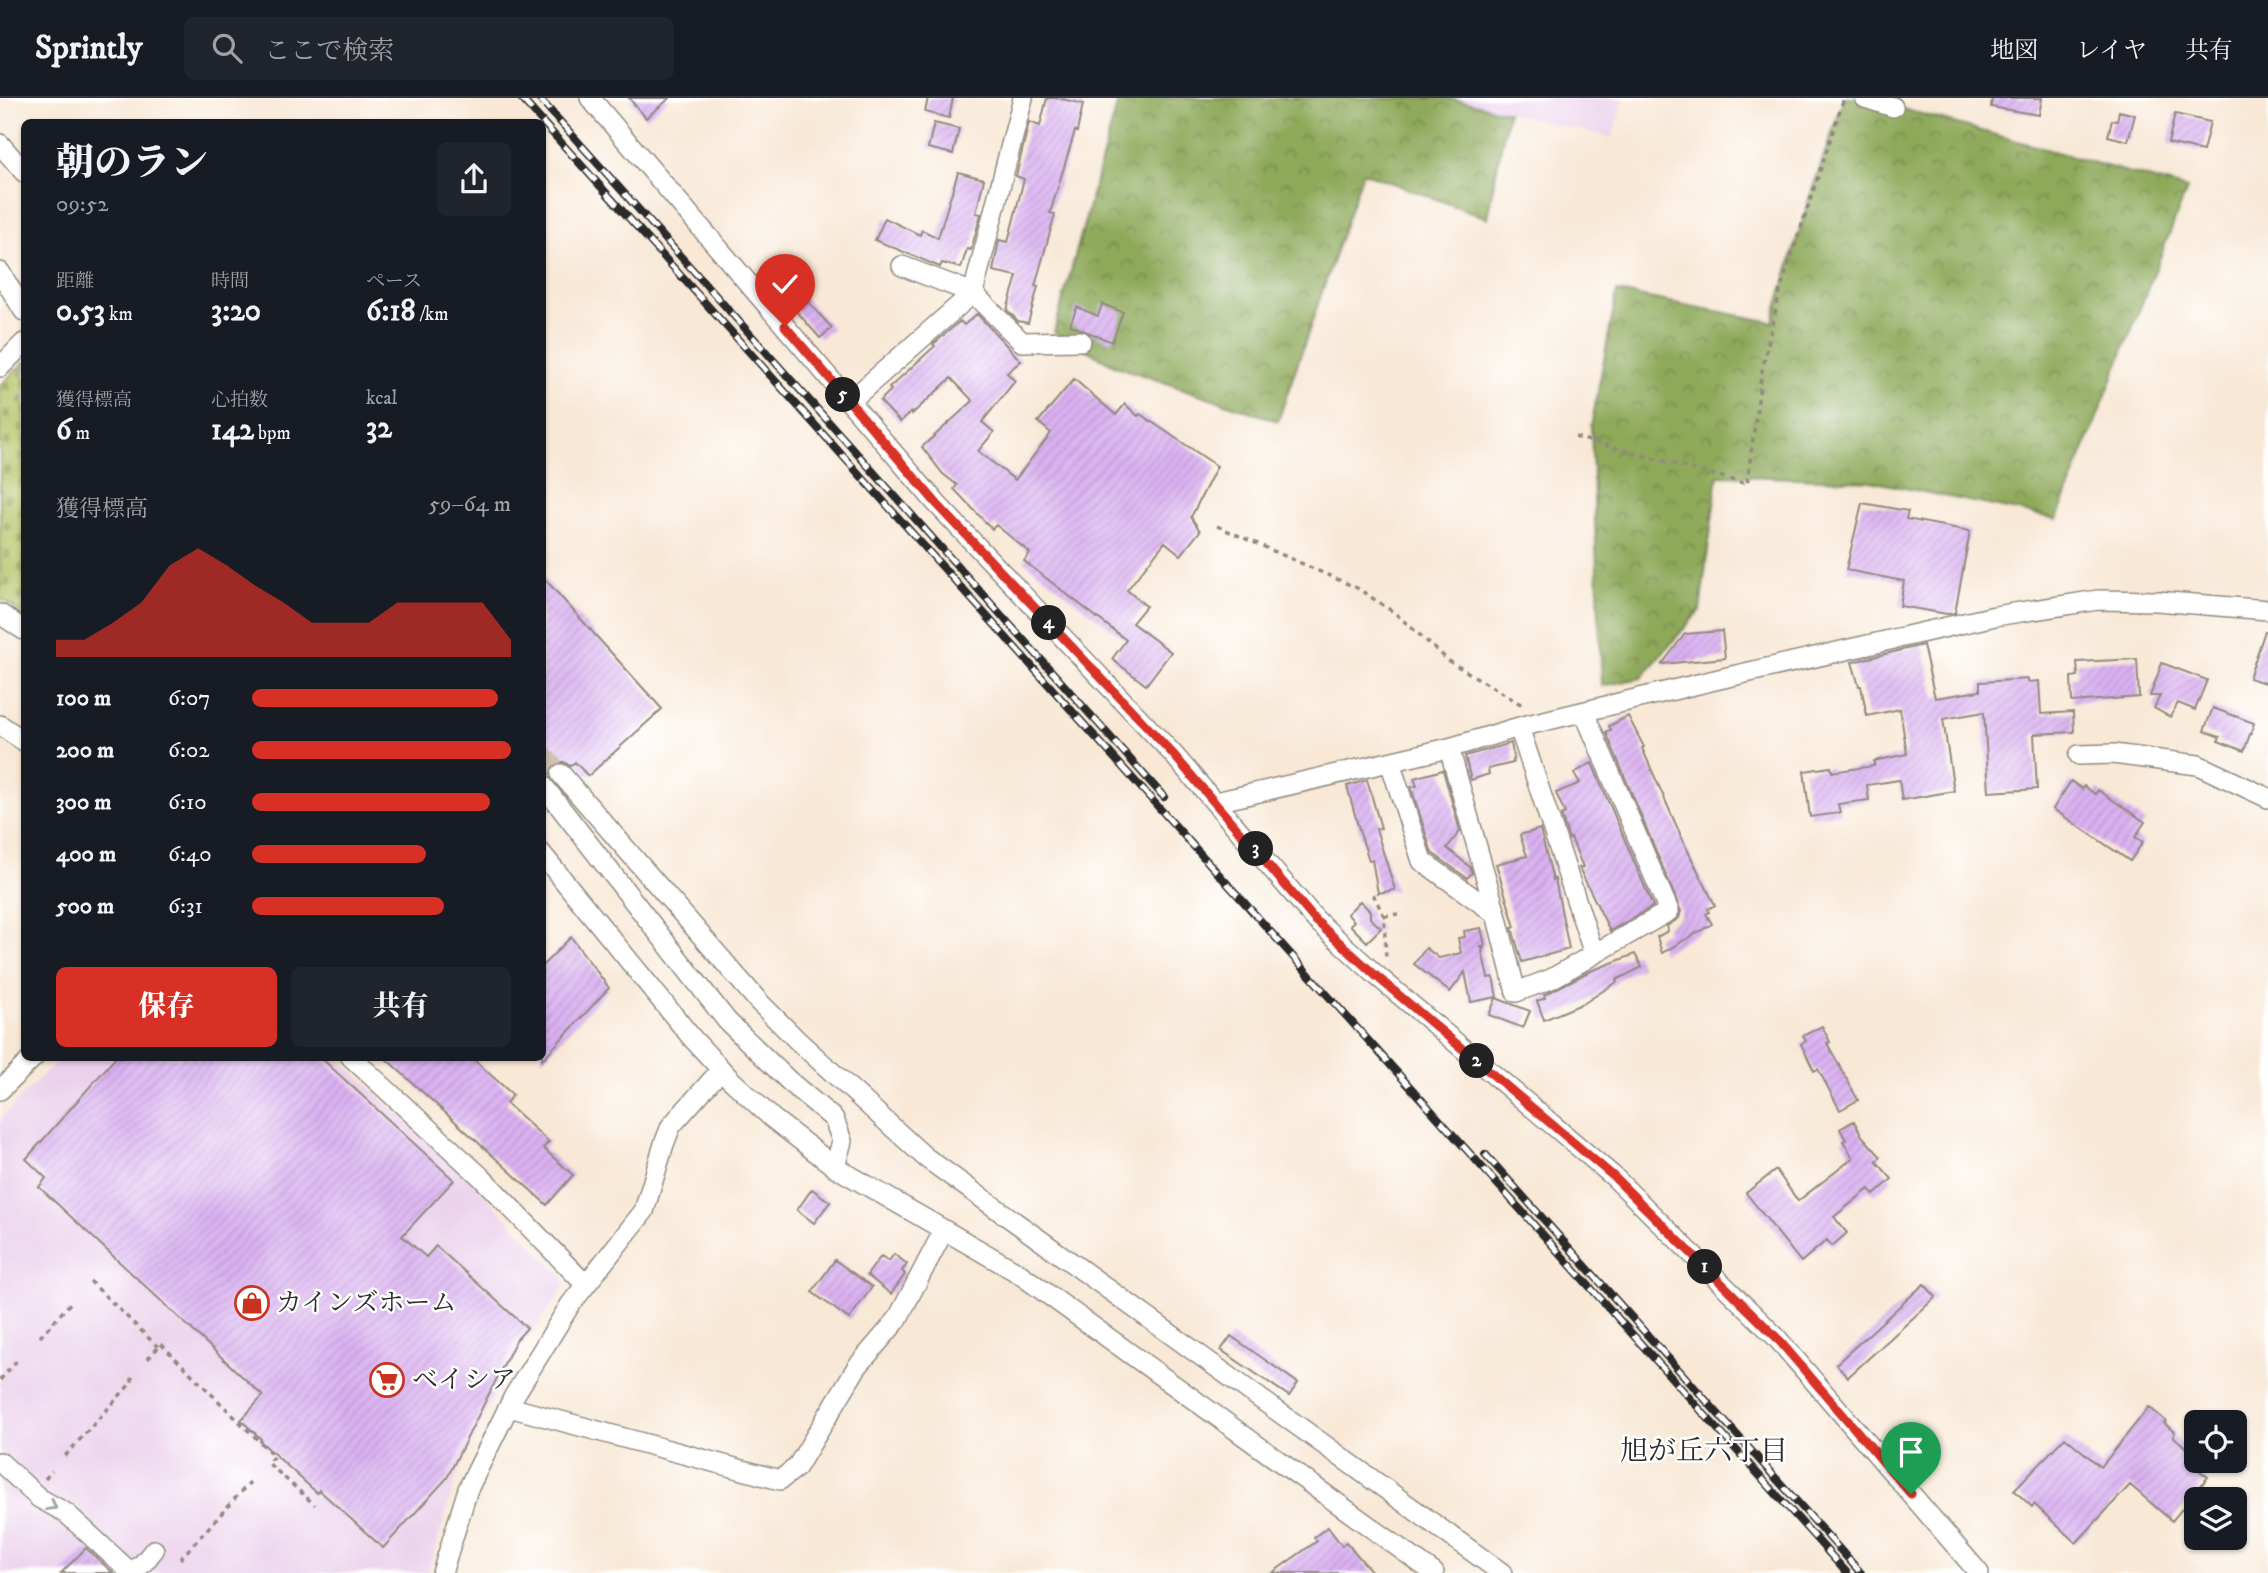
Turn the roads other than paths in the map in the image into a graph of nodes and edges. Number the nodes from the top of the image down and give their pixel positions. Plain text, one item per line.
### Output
1 (590, 98) edge
2 (1023, 98) edge
3 (1865, 98) edge
4 (1893, 107) dead end
5 (0, 144) edge
6 (21, 168) edge
7 (902, 266) dead end
8 (0, 272) edge
9 (973, 293) junction
10 (21, 306) edge
11 (1081, 341) dead end
12 (21, 346) edge
13 (0, 367) edge
14 (849, 402) junction
15 (2268, 610) edge
16 (0, 614) edge
17 (21, 628) edge
18 (1584, 712) junction
19 (0, 725) edge
20 (1519, 727) junction
21 (21, 739) edge
22 (1449, 748) junction
23 (2079, 755) dead end
24 (1390, 762) junction
25 (561, 774) tunnel mouth
26 (546, 789) tunnel mouth
27 (2268, 797) edge
28 (1216, 802) junction
29 (546, 859) edge
30 (1496, 914) junction
31 (1594, 954) junction
32 (30, 1061) edge
33 (355, 1061) edge
34 (721, 1070) junction
35 (0, 1090) edge
36 (835, 1167) junction
37 (944, 1230) junction
38 (586, 1285) junction
39 (509, 1407) junction
40 (0, 1462) edge
41 (154, 1550) dead end
42 (442, 1573) edge
43 (1434, 1573) edge
44 (1502, 1573) edge
45 (1979, 1573) edge

1 - 14 street
2 - 9 street
3 - 4 street
5 - 6 street
7 - 9 street
8 - 10 street
9 - 11 street
9 - 14 street
12 - 13 street
14 - 28 street
15 - 18 street
16 - 17 street
18 - 20 street
18 - 31 street
19 - 21 street
20 - 22 street
20 - 31 street
22 - 24 street
22 - 30 street
23 - 27 street
24 - 28 street
24 - 30 street
25 - 44 street
26 - 36 street
28 - 45 street
29 - 34 street
30 - 31 street
32 - 35 street
33 - 38 street
34 - 36 street
34 - 38 street
36 - 37 street
37 - 39 street
37 - 43 street
38 - 39 street
39 - 42 street
40 -> 41 street

